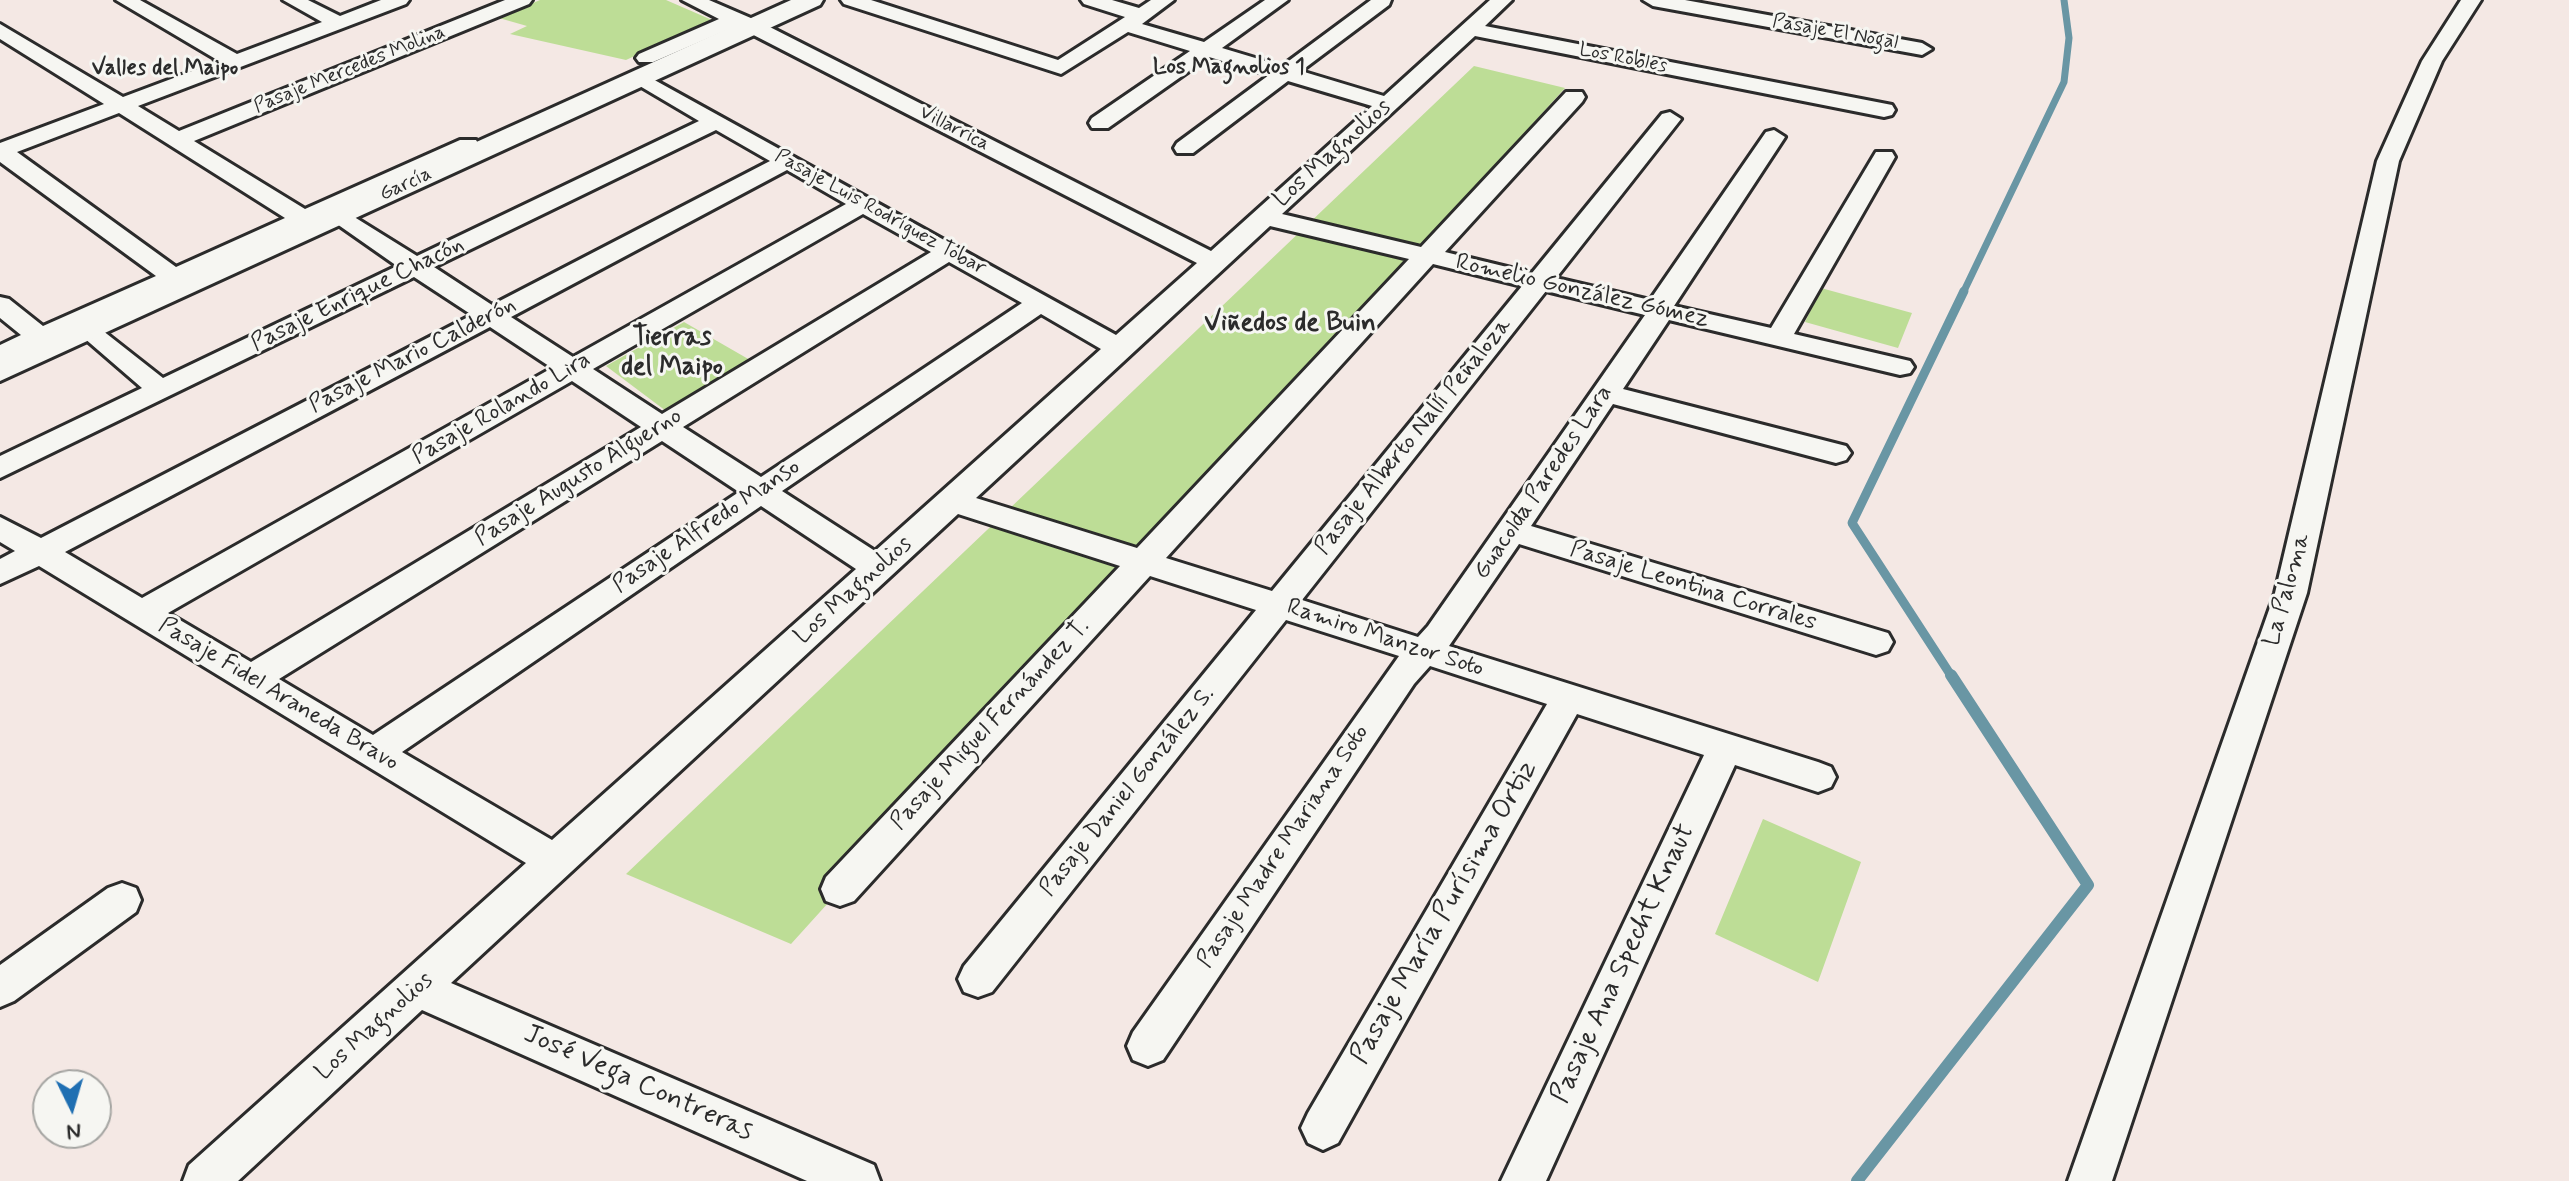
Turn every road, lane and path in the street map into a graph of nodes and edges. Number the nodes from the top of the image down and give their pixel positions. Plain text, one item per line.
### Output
1 (126, 0) edge
2 (293, 0) edge
3 (399, 0) edge
4 (522, 0) edge
5 (692, 0) edge
6 (780, 0) edge
7 (811, 0) edge
8 (851, 0) edge
9 (1091, 0) edge
10 (1164, 0) edge
11 (1278, 0) edge
12 (1502, 0) edge
13 (1653, 0) edge
14 (2471, 0) edge
15 (1382, 1) edge
16 (1133, 20) junction
17 (339, 23) junction
18 (744, 23) junction
19 (1470, 29) junction
20 (0, 30) edge
21 (1206, 49) junction
22 (1922, 49) dead end
23 (236, 62) junction
24 (1787, 64) dead end
25 (643, 68) junction
26 (1286, 73) junction
27 (1776, 89) junction
28 (1574, 97) dead end
29 (1388, 104) junction
30 (121, 105) junction
31 (1884, 110) dead end
32 (1670, 119) dead end
33 (716, 121) junction
34 (1100, 123) dead end
35 (1774, 137) dead end
36 (177, 140) junction
37 (468, 145) dead end
38 (1185, 148) dead end
39 (0, 151) edge
40 (1884, 157) dead end
41 (787, 161) junction
42 (863, 204) junction
43 (338, 216) junction
44 (1264, 217) junction
45 (304, 219) junction
46 (948, 252) junction
47 (1426, 255) junction
48 (1214, 262) junction
49 (415, 267) junction
50 (174, 277) junction
51 (1539, 282) junction
52 (1040, 303) junction
53 (0, 305) edge
54 (1659, 310) junction
55 (491, 316) junction
56 (89, 330) junction
57 (40, 337) junction
58 (1778, 339) junction
59 (1120, 348) junction
60 (0, 355) edge
61 (1900, 367) dead end
62 (572, 369) junction
63 (0, 370) edge
64 (161, 390) junction
65 (1606, 393) junction
66 (661, 427) junction
67 (1836, 453) dead end
68 (0, 468) edge
69 (759, 491) junction
70 (952, 501) junction
71 (0, 529) edge
72 (1511, 531) junction
73 (38, 551) junction
74 (1141, 561) junction
75 (878, 568) junction
76 (0, 573) edge
77 (1278, 605) junction
78 (142, 613) junction
79 (1876, 642) dead end
80 (1424, 652) junction
81 (251, 679) junction
82 (1568, 698) junction
83 (1725, 748) junction
84 (375, 752) junction
85 (1818, 777) dead end
86 (556, 862) junction
87 (840, 889) dead end
88 (122, 900) dead end
89 (978, 979) dead end
90 (0, 988) edge
91 (417, 988) junction
92 (1148, 1046) dead end
93 (1323, 1128) dead end
94 (205, 1181) edge
95 (858, 1181) edge
96 (1523, 1181) edge
97 (2090, 1181) edge

1 - 23 street
2 - 17 street
3 - 17 street
4 - 36 street, Pasaje Mercedes Molina
5 - 18 street, Villarrica
6 - 18 street, García
7 - 18 street, García
8 - 16 street
9 - 16 street
10 - 16 street
11 - 21 street
12 - 19 street, Los Magnolios
13 - 22 street, Pasaje El Nogal
14 - 97 street, La Paloma
15 - 26 street
16 - 21 street
17 - 23 street
18 - 25 street, García
18 - 48 street, Villarrica
19 - 27 street, Los Robles
19 - 29 street, Los Magnolios
20 - 30 street
21 - 26 street
21 - 34 street
23 - 30 street
24 - 27 street
25 - 33 street, Pasaje Luis Rodríguez Tobar
25 - 43 street, García
26 - 29 street
26 - 38 street
27 - 31 street, Los Robles
28 - 47 street, Pasaje Miguel Fernández T.
29 - 44 street, Los Magnolios
30 - 36 street
30 - 39 street
32 - 51 street, Pasaje Alberto Nallí Peñaloza
33 - 41 street, Pasaje Luis Rodríguez Tobar
33 - 49 street, Pasaje Enrique Chacón
35 - 54 street, Guacolda Paredes Lara
36 - 45 street
37 - 45 street, García
39 - 50 street
40 - 58 street
41 - 42 street, Pasaje Luis Rodríguez Tobar
41 - 55 street, Pasaje Mario Calderón
42 - 46 street, Pasaje Luis Rodríguez Tobar
42 - 62 street, Pasaje Rolando Lira
43 - 49 street
43 - 56 street, García
44 - 47 street, Romelio González Gómez
44 - 48 street, Los Magnolios
45 - 50 street, García
46 - 52 street, Pasaje Luis Rodríguez Tobar
46 - 66 street, Pasaje Augusto Alguerno
47 - 51 street, Romelio González Gómez
47 - 74 street, Pasaje Miguel Fernández T.
48 - 59 street, Los Magnolios
49 - 55 street
49 - 64 street, Pasaje Enrique Chacón
50 - 57 street, García
51 - 54 street, Romelio González Gómez
51 - 77 street, Pasaje Alberto Nallí Peñaloza
52 - 59 street, Pasaje Luis Rodríguez Tobar
52 - 69 street, Pasaje Alfredo Manso
53 - 57 street
54 - 58 street, Romelio González Gómez
54 - 65 street, Guacolda Paredes Lara
55 - 62 street
55 - 73 street, Pasaje Mario Calderón
56 - 63 street, García
56 - 64 street
57 - 60 street, García
58 - 61 street, Romelio González Gómez
59 - 70 street, Los Magnolios
62 - 66 street
62 - 78 street, Pasaje Rolando Lira
64 - 68 street, Pasaje Enrique Chacón
65 - 67 street
65 - 72 street, Guacolda Paredes Lara
66 - 69 street
66 - 81 street, Pasaje Augusto Alguerno
69 - 75 street
69 - 84 street, Pasaje Alfredo Manso
70 - 74 street, Ramiro Manzor Soto
70 - 75 street, Los Magnolios
71 - 73 street, Pasaje Fidel Araneda Bravo
72 - 79 street, Pasaje Leontina Corrales
72 - 80 street, Guacolda Paredes Lara
73 - 76 street, Pasaje Mario Calderón
73 - 78 street, Pasaje Fidel Araneda Bravo
74 - 77 street, Ramiro Manzor Soto
74 - 87 street, Pasaje Miguel Fernández T.
75 - 86 street, Los Magnolios
77 - 80 street, Ramiro Manzor Soto
77 - 89 street, Pasaje Daniel González S.
78 - 81 street, Pasaje Fidel Araneda Bravo
80 - 82 street, Ramiro Manzor Soto
80 - 92 street, Pasaje Madre Mariana Soto
81 - 84 street, Pasaje Fidel Araneda Bravo
82 - 83 street, Ramiro Manzor Soto
82 - 93 street, Pasaje María Purísima Ortiz
83 - 85 street, Ramiro Manzor Soto
83 - 96 street, Pasaje Ana Specht Knaut
84 - 86 street, Pasaje Fidel Araneda Bravo
86 - 91 street, Los Magnolios
88 - 90 street
91 - 94 street, Los Magnolios
91 - 95 street, José Vega Contreras

